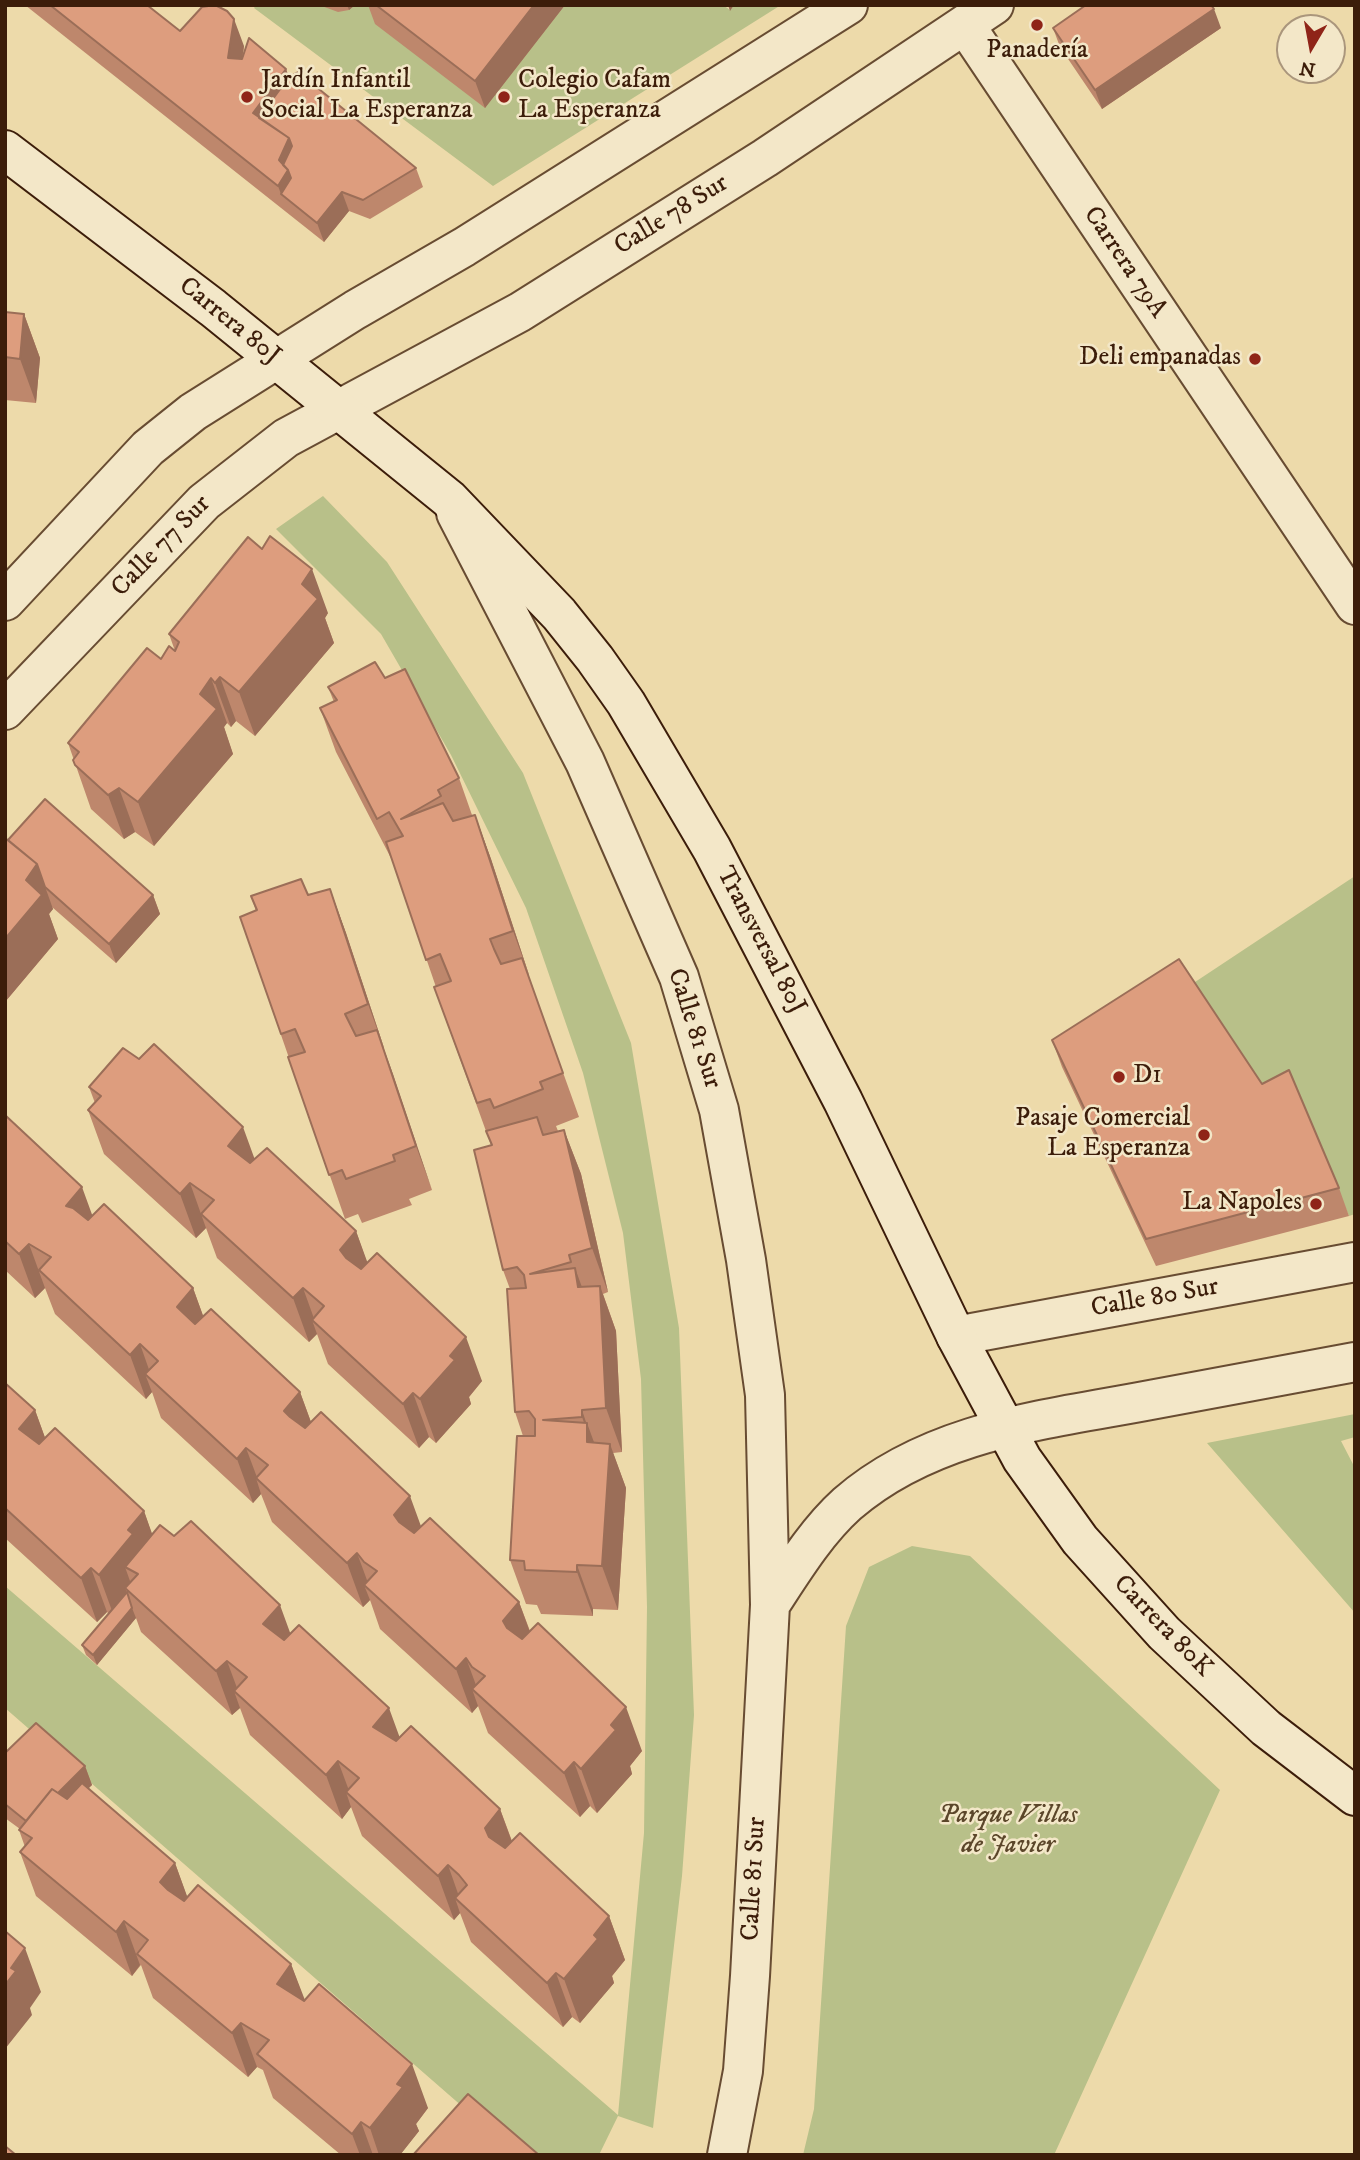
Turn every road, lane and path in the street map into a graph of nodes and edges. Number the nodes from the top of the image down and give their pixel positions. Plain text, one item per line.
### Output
1 (848, 5) edge
2 (979, 15) edge
3 (5, 150) edge
4 (276, 360) junction
5 (340, 411) junction
6 (449, 499) junction
7 (5, 601) edge
8 (1355, 605) edge
9 (5, 709) edge
10 (1355, 1262) edge
11 (956, 1336) junction
12 (1355, 1362) edge
13 (1003, 1427) junction
14 (770, 1605) junction
15 (1355, 1796) edge
16 (726, 2154) edge

1 - 4 street
2 - 5 street, Calle 78 Sur
2 - 8 street, Carrera 79A
3 - 4 street, Carrera 80J
4 - 5 street, Carrera 80J
4 - 7 street
5 - 6 street, Carrera 80J
5 - 9 street, Calle 77 Sur
6 - 11 street, Transversal 80J
6 - 14 street, Calle 81 Sur
10 - 11 street, Calle 80 Sur
11 - 13 street, Transversal 80J
12 - 13 street
13 - 14 street
13 - 15 street, Carrera 80K
14 - 16 street, Calle 81 Sur

